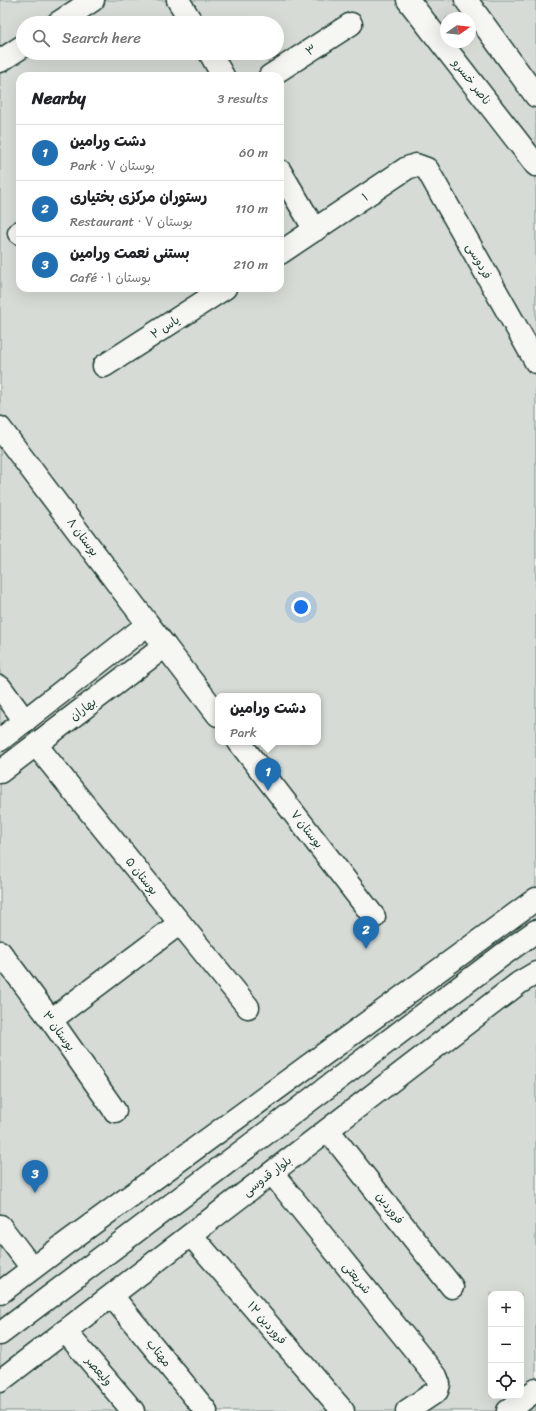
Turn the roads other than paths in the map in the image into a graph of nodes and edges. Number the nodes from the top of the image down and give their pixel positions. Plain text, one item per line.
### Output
1 (93, 0) edge
2 (178, 0) edge
3 (408, 0) edge
4 (466, 0) edge
5 (69, 16) edge
6 (188, 16) edge
7 (351, 24) dead end
8 (16, 51) edge
9 (214, 60) edge
10 (0, 62) edge
11 (221, 72) edge
12 (276, 72) edge
13 (536, 96) edge
14 (416, 165) joint
15 (536, 165) edge
16 (284, 178) edge
17 (315, 230) junction
18 (284, 250) edge
19 (219, 292) edge
20 (536, 362) edge
21 (104, 366) dead end
22 (0, 428) edge
23 (148, 624) junction
24 (165, 646) junction
25 (0, 687) edge
26 (215, 711) edge
27 (25, 721) junction
28 (0, 740) edge
29 (36, 745) junction
30 (241, 745) edge
31 (0, 772) edge
32 (536, 900) edge
33 (374, 917) dead end
34 (180, 923) junction
35 (536, 932) edge
36 (0, 952) edge
37 (536, 973) edge
38 (248, 1007) dead end
39 (51, 1020) junction
40 (115, 1111) dead end
41 (328, 1130) junction
42 (272, 1173) junction
43 (0, 1226) edge
44 (191, 1235) junction
45 (32, 1268) junction
46 (452, 1287) dead end
47 (0, 1293) edge
48 (112, 1296) junction
49 (65, 1331) junction
50 (0, 1334) edge
51 (0, 1381) edge
52 (536, 1390) edge
53 (134, 1411) edge
54 (206, 1411) edge
55 (343, 1411) edge
56 (407, 1411) edge
57 (508, 1411) edge

1 - 5 street
2 - 6 street
3 - 15 street, ناصر خسرو
4 - 13 street
7 - 12 street, ۳
8 - 10 street
9 - 11 street
14 - 17 street, ۱
14 - 20 street, فردوسی
16 - 17 street
17 - 18 street
19 - 21 street, یاس ۲
22 - 23 street, بوستان ۸
23 - 24 street, بوستان ۸
23 - 27 street
24 - 26 street
24 - 29 street, بهاران
25 - 27 street
27 - 28 street
29 - 31 street, بهاران
29 - 34 street, بوستان ۵
30 - 33 street, بوستان ۷
32 - 45 street
34 - 38 street, بوستان ۵
34 - 39 street
35 - 50 street
36 - 39 street, بوستان ۳
37 - 41 street, بلوار قدوسی
39 - 40 street, بوستان ۳
41 - 42 street, بلوار قدوسی
41 - 46 street, فروردین
42 - 44 street, بلوار قدوسی
42 - 56 street, شریعتی
43 - 45 street
44 - 48 street, بلوار قدوسی
44 - 55 street, ۱۲ فروردین
45 - 47 street
48 - 49 street, بلوار قدوسی
48 - 54 street, مهتاب
49 - 51 street, بلوار قدوسی
49 - 53 street, ولیعصر
52 - 57 street

